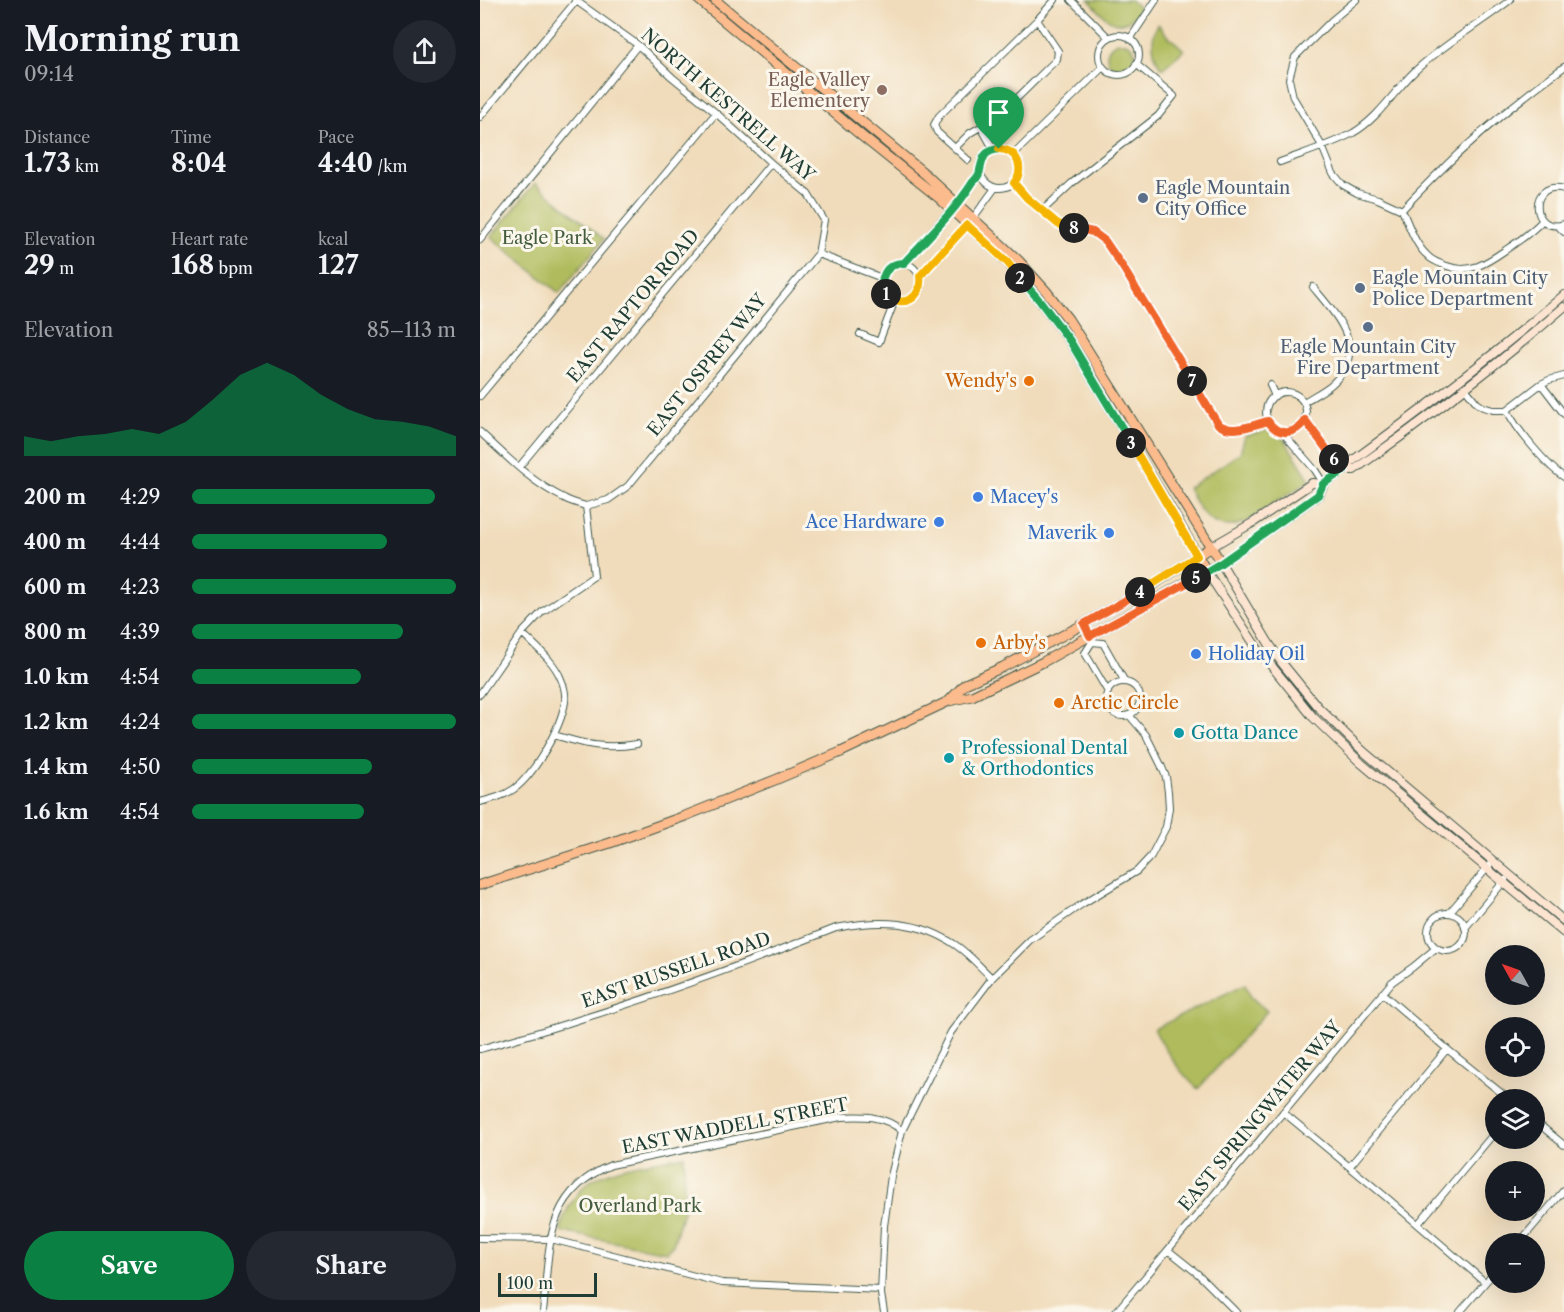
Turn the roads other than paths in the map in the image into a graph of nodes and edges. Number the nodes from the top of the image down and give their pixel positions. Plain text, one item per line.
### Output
1 (575, 0) edge
2 (699, 0) edge
3 (716, 0) edge
4 (1055, 0) edge
5 (1071, 0) edge
6 (1156, 0) edge
7 (1356, 0) edge
8 (1510, 0) edge
9 (1037, 20) junction
10 (1109, 38) junction
11 (1130, 39) junction
12 (638, 45) junction
13 (1136, 64) junction
14 (1103, 67) junction
15 (1564, 67) edge
16 (716, 113) junction
17 (480, 117) edge
18 (981, 127) junction
19 (1322, 146) junction
20 (955, 148) junction
21 (994, 150) junction
22 (1014, 154) junction
23 (968, 160) dead end
24 (1280, 162) dead end
25 (771, 164) junction
26 (980, 171) junction
27 (1014, 183) junction
28 (995, 188) junction
29 (1564, 189) edge
30 (955, 207) junction
31 (1402, 210) junction
32 (1042, 211) junction
33 (824, 220) joint
34 (1543, 220) junction
35 (970, 221) junction
36 (1561, 225) edge
37 (1564, 232) edge
38 (480, 240) edge
39 (818, 254) junction
40 (904, 263) junction
41 (920, 276) junction
42 (882, 279) junction
43 (1313, 287) dead end
44 (1564, 295) edge
45 (896, 300) junction
46 (1564, 307) edge
47 (860, 334) dead end
48 (1564, 376) edge
49 (1541, 384) junction
50 (1270, 385) dead end
51 (1465, 388) junction
52 (480, 396) edge
53 (1275, 396) junction
54 (1304, 402) junction
55 (1507, 410) junction
56 (1564, 414) edge
57 (1305, 420) junction
58 (1268, 421) junction
59 (480, 432) edge
60 (1283, 433) junction
61 (519, 467) junction
62 (1344, 470) junction
63 (1564, 477) edge
64 (1323, 484) junction
65 (586, 506) junction
66 (1211, 547) junction
67 (1197, 556) junction
68 (1221, 563) junction
69 (1207, 572) junction
70 (1084, 624) junction
71 (522, 633) junction
72 (1091, 639) junction
73 (1125, 682) junction
74 (1107, 692) junction
75 (480, 694) edge
76 (949, 701) junction
77 (1129, 715) junction
78 (554, 735) junction
79 (638, 744) dead end
80 (480, 802) edge
81 (1493, 861) junction
82 (1487, 869) junction
83 (1506, 879) junction
84 (480, 885) edge
85 (1449, 913) junction
86 (1564, 921) edge
87 (1466, 928) junction
88 (1564, 933) edge
89 (1436, 948) junction
90 (992, 978) junction
91 (1382, 993) junction
92 (480, 1048) edge
93 (1447, 1049) junction
94 (1496, 1089) edge
95 (1283, 1112) junction
96 (1545, 1129) edge
97 (902, 1131) junction
98 (1485, 1144) edge
99 (1564, 1145) edge
100 (1350, 1166) junction
101 (1564, 1190) edge
102 (1418, 1224) junction
103 (1527, 1233) edge
104 (480, 1238) edge
105 (551, 1239) junction
106 (1168, 1250) junction
107 (1485, 1282) joint
108 (881, 1290) junction
109 (1234, 1311) edge
110 (543, 1312) edge
111 (884, 1312) edge
112 (1116, 1312) edge
113 (1460, 1312) edge

1 - 12 street, NORTH KESTRELL WAY
1 - 17 street
2 - 30 main road
3 - 30 main road
4 - 9 street
5 - 10 street
6 - 11 street
7 - 19 street
8 - 19 street
9 - 18 street
9 - 20 street
10 - 11 street
10 - 14 street
11 - 13 street
12 - 16 street, NORTH KESTRELL WAY
12 - 38 street
13 - 14 street
13 - 32 street
14 - 22 street
15 - 31 street
16 - 25 street, NORTH KESTRELL WAY
16 - 52 street
18 - 20 street
18 - 21 street
19 - 24 street
19 - 31 street
20 - 23 street
21 - 22 street
21 - 26 street
22 - 27 street
25 - 33 street, NORTH KESTRELL WAY
25 - 61 street, EAST RAPTOR ROAD
26 - 28 street
26 - 30 street
27 - 28 street
27 - 32 street
28 - 35 street
29 - 34 street
30 - 35 main road
30 - 40 street
31 - 34 street
32 - 58 street
33 - 39 street, EAST OSPREY WAY
34 - 36 street
35 - 41 street
35 - 66 main road
35 - 67 main road
36 - 37 street
39 - 42 street
39 - 65 street, EAST OSPREY WAY
40 - 41 street
40 - 42 street
41 - 45 street
42 - 45 street
43 - 54 street
44 - 62 main road
45 - 47 street
46 - 51 main road
48 - 49 street
49 - 55 street
49 - 56 street
50 - 53 street
51 - 55 street
51 - 62 main road
53 - 54 street
53 - 58 street
54 - 57 street
55 - 63 street
57 - 60 street
57 - 62 street
58 - 60 street
59 - 61 street
60 - 64 street
61 - 65 street
62 - 64 main road
64 - 66 main road
64 - 68 main road
65 - 71 street
66 - 67 main road
66 - 68 main road
67 - 69 main road
67 - 70 main road
68 - 69 main road
68 - 81 main road
69 - 72 main road
69 - 82 main road
70 - 72 street
70 - 76 main road
71 - 75 street
71 - 78 street
72 - 73 street
72 - 74 street
72 - 76 main road
73 - 74 street
73 - 77 street
74 - 77 street
76 - 84 main road
77 - 90 street
78 - 79 street
78 - 80 street
81 - 82 street
81 - 83 main road
82 - 83 main road
82 - 85 street
83 - 86 main road
83 - 87 street
83 - 88 main road
85 - 87 street
85 - 89 street
87 - 89 street
89 - 91 street, EAST SPRINGWATER WAY
90 - 92 street, EAST RUSSELL ROAD
90 - 97 street
91 - 93 street
91 - 95 street, EAST SPRINGWATER WAY
93 - 94 street
93 - 100 street
95 - 100 street
95 - 106 street, EAST SPRINGWATER WAY
96 - 99 street
97 - 105 street, EAST WADDELL STREET
97 - 108 street
98 - 102 street
100 - 102 street
101 - 103 street
102 - 107 street
104 - 105 street
105 - 108 street
105 - 110 street, EAST WADDELL STREET
106 - 109 street
106 - 112 street, EAST SPRINGWATER WAY
107 - 113 street
108 - 111 street

